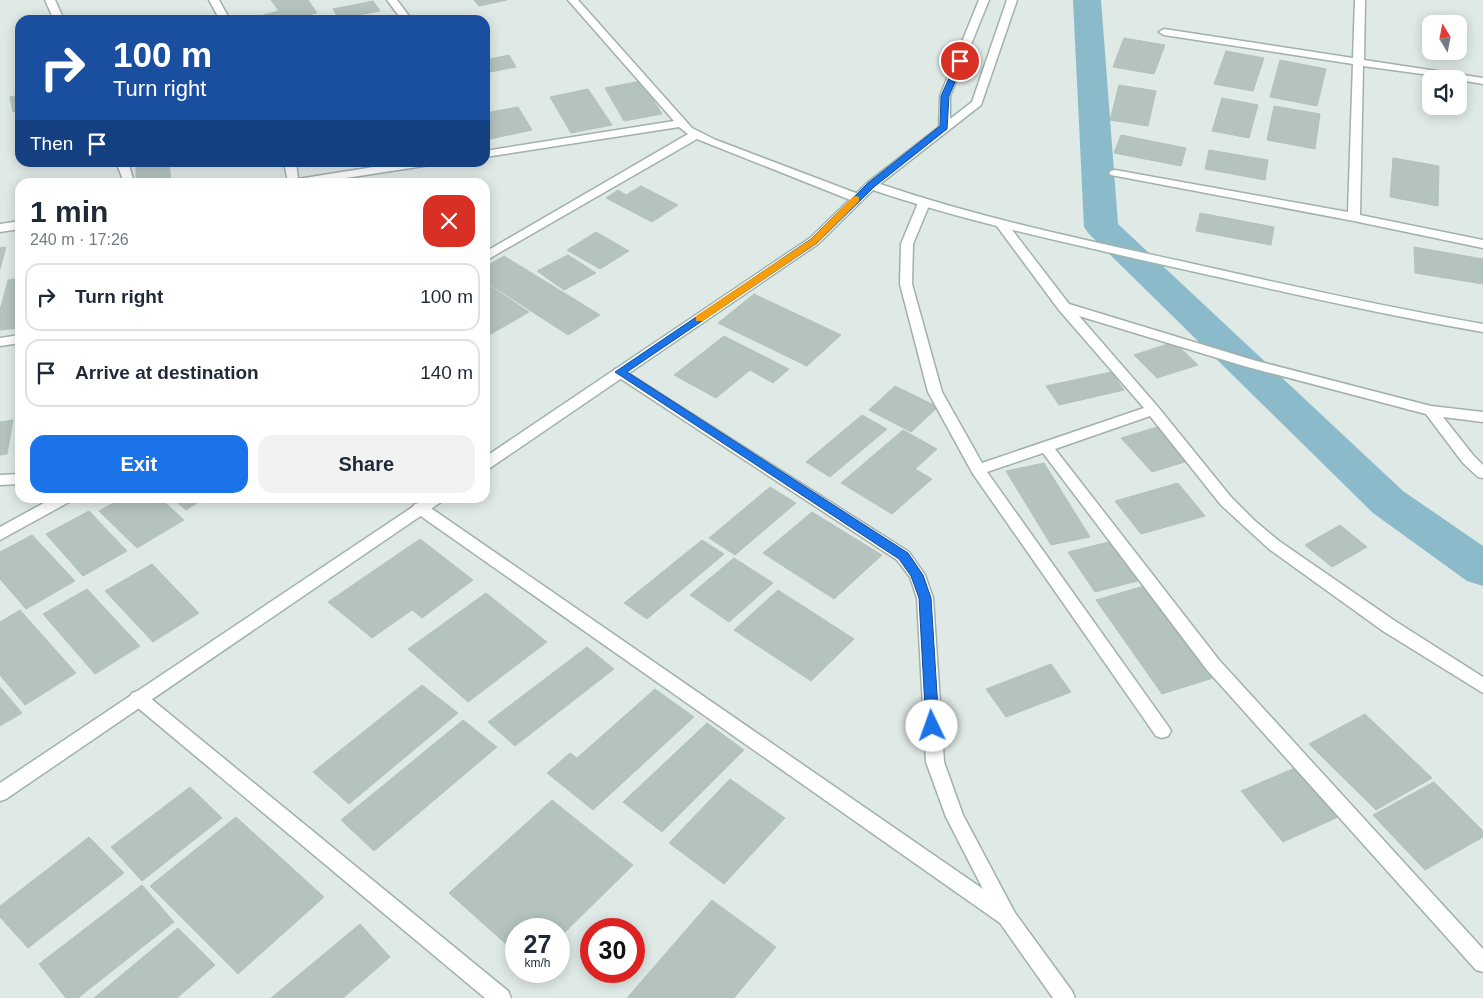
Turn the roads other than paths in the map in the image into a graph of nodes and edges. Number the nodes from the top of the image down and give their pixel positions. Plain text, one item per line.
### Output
1 (50, 0) edge
2 (214, 0) edge
3 (392, 0) edge
4 (573, 0) edge
5 (984, 0) edge
6 (1012, 0) edge
7 (1360, 0) edge
8 (57, 15) edge
9 (223, 15) edge
10 (404, 15) edge
11 (1164, 32) dead end
12 (1358, 63) junction
13 (1483, 81) edge
14 (682, 123) junction
15 (944, 127) junction
16 (697, 134) junction
17 (490, 153) edge
18 (398, 167) edge
19 (1114, 173) dead end
20 (327, 178) edge
21 (871, 185) junction
22 (858, 198) junction
23 (924, 203) junction
24 (1354, 217) junction
25 (1002, 225) junction
26 (15, 226) edge
27 (0, 228) edge
28 (1483, 244) edge
29 (490, 254) edge
30 (1064, 307) junction
31 (1483, 328) edge
32 (15, 340) edge
33 (0, 342) edge
34 (620, 372) junction
35 (1153, 410) junction
36 (1431, 411) junction
37 (1483, 417) edge
38 (1047, 448) junction
39 (490, 461) edge
40 (978, 470) junction
41 (1483, 473) edge
42 (15, 479) edge
43 (0, 480) edge
44 (55, 503) edge
45 (428, 503) edge
46 (420, 508) junction
47 (0, 534) edge
48 (1483, 686) edge
49 (138, 698) junction
50 (1162, 730) dead end
51 (0, 793) edge
52 (1008, 919) junction
53 (1483, 963) edge
54 (501, 998) edge
55 (1065, 998) edge

1 - 8 street
2 - 9 street
3 - 10 street
4 - 14 street
5 - 15 street
6 - 15 street
7 - 12 street
11 - 12 street
12 - 13 street
12 - 24 street
14 - 16 street
14 - 17 street
15 - 21 street
16 - 22 street
16 - 29 street
18 - 20 street
19 - 24 street
21 - 22 street
21 - 23 street
22 - 34 street
23 - 25 street
23 - 40 street
24 - 28 street
25 - 30 street
25 - 31 street
26 - 27 street
30 - 35 street
30 - 36 street
32 - 33 street
34 - 39 street
34 - 52 street
35 - 38 street
35 - 48 street
36 - 37 street
36 - 41 street
38 - 40 street
38 - 53 street
40 - 50 street
42 - 43 street
44 - 47 street
45 - 46 street
46 - 49 street
46 - 52 street
49 - 51 street
49 - 54 street
52 - 55 street

